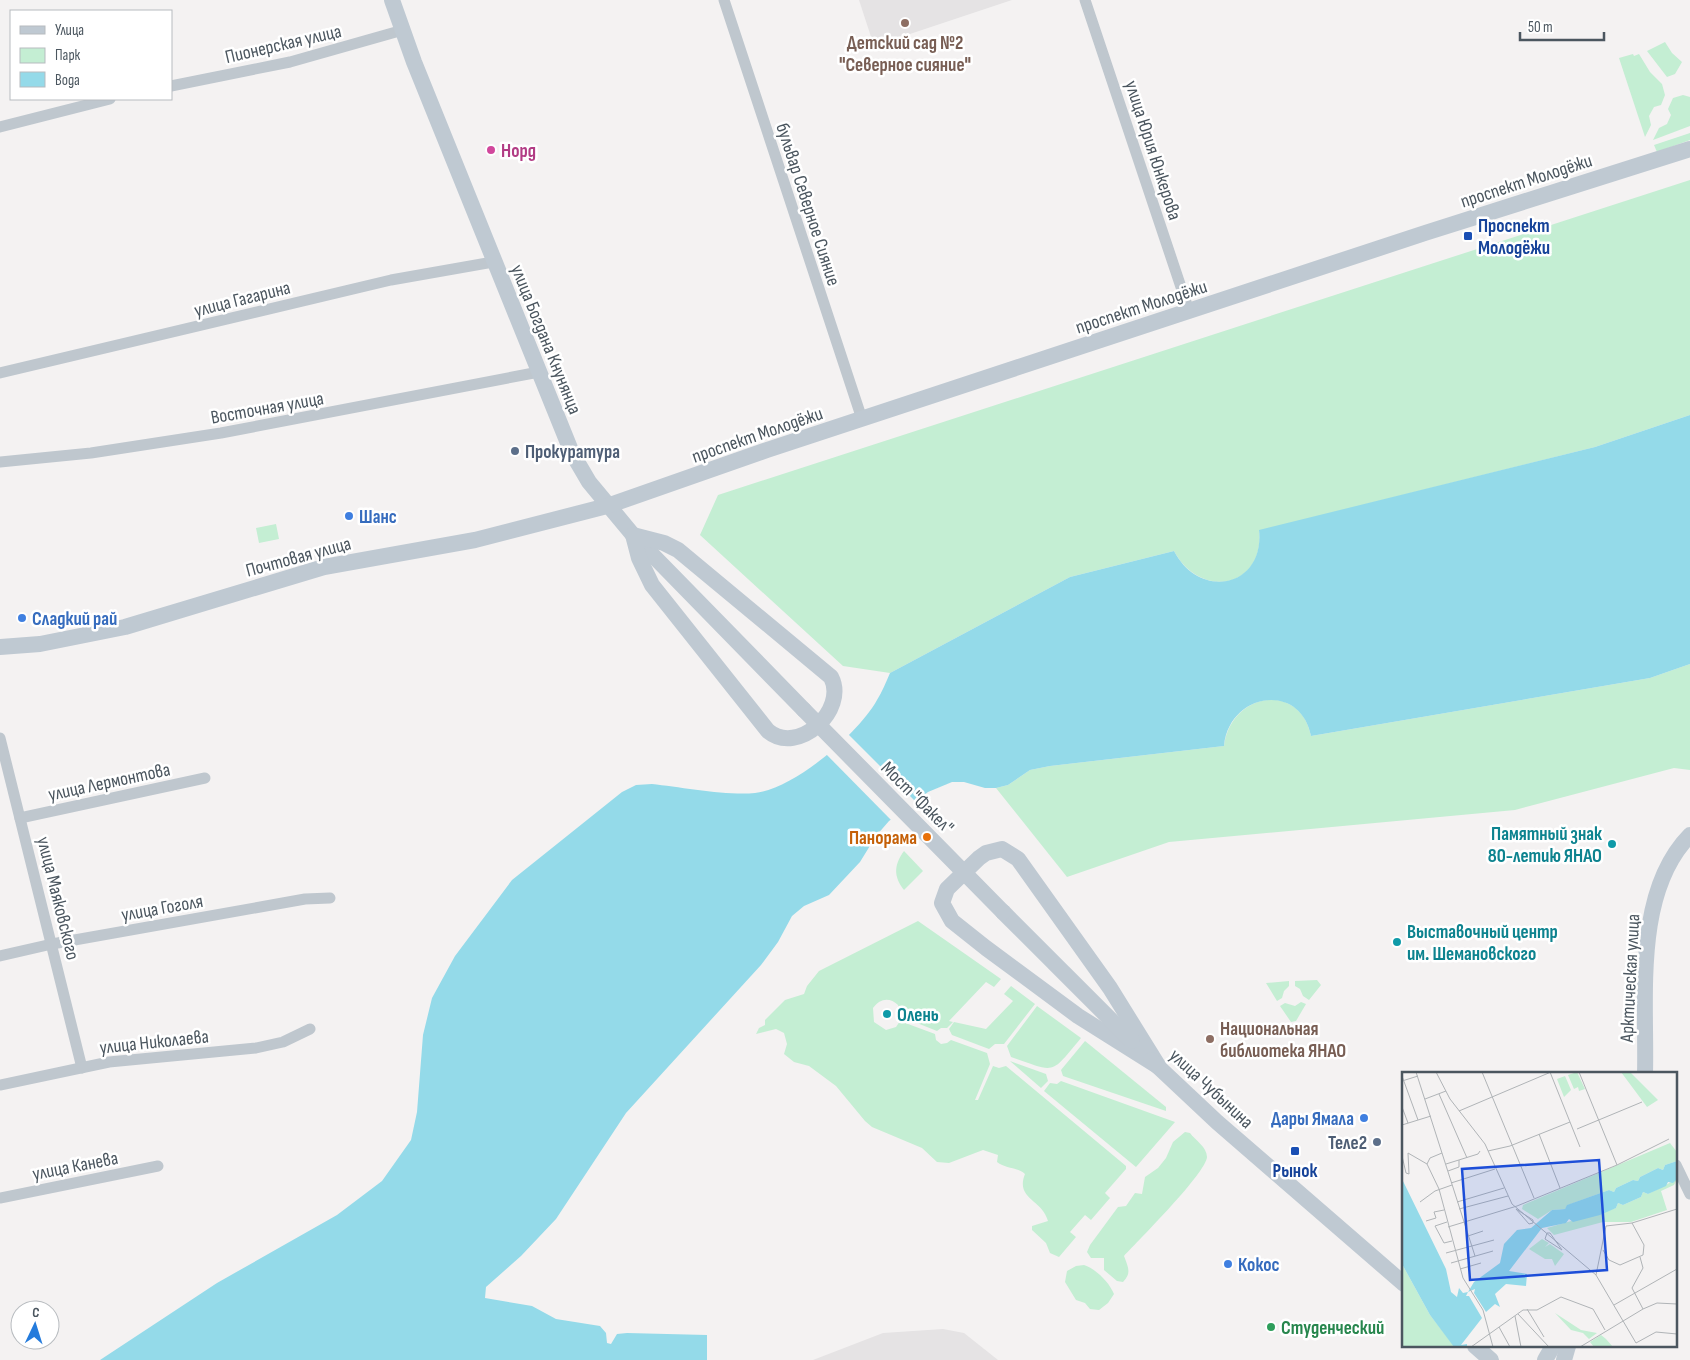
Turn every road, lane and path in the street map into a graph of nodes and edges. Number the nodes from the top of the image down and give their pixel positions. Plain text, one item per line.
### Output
1 (392, 0) edge
2 (724, 0) edge
3 (1085, 0) edge
4 (402, 30) junction
5 (172, 86) edge
6 (106, 100) edge
7 (0, 127) edge
8 (1690, 149) edge
9 (493, 262) junction
10 (1188, 311) junction
11 (539, 372) junction
12 (0, 374) edge
13 (862, 419) junction
14 (0, 462) edge
15 (607, 506) junction
16 (633, 535) junction
17 (0, 647) edge
18 (804, 710) joint
19 (0, 738) edge
20 (205, 778) dead end
21 (20, 818) junction
22 (1690, 834) edge
23 (330, 898) dead end
24 (1003, 912) joint
25 (52, 944) junction
26 (0, 956) edge
27 (310, 1029) dead end
28 (1158, 1067) junction
29 (82, 1068) junction
30 (1646, 1071) edge
31 (0, 1085) edge
32 (158, 1166) dead end
33 (1678, 1169) edge
34 (1690, 1194) edge
35 (0, 1198) edge
36 (1402, 1282) edge
37 (1477, 1348) edge
38 (1552, 1348) edge
39 (1491, 1360) edge
40 (1545, 1360) edge

1 - 4 street, улица Богдана Кнунянца
2 - 13 street, бульвар Северное Сияние
3 - 10 street, улица Юрия Юнкерова
4 - 5 street, Пионерская улица
4 - 9 street, улица Богдана Кнунянца
6 - 7 street
8 - 10 street, проспект Молодёжи
9 - 11 street, улица Богдана Кнунянца
9 - 12 street, улица Гагарина
10 - 13 street, проспект Молодёжи
11 - 14 street, Восточная улица
11 - 15 street, улица Богдана Кнунянца
13 - 15 street, проспект Молодёжи
15 - 16 street, улица Богдана Кнунянца
15 - 17 street, Почтовая улица
16 - 16 street
16 - 18 street, улица Богдана Кнунянца
18 - 24 street, Мост "Факел", bridge
19 - 21 street, улица Маяковского
20 - 21 street, улица Лермонтова
21 - 25 street, улица Маяковского
22 - 30 street, Арктическая улица
23 - 25 street, улица Гоголя
24 - 28 street, улица Чубынина
25 - 26 street, улица Гоголя
25 - 29 street, улица Маяковского
27 - 29 street, улица Николаева
28 - 28 street
28 - 36 street, улица Чубынина
29 - 31 street, улица Николаева
32 - 35 street, улица Канева
33 - 34 street
37 - 39 street
38 - 40 street

